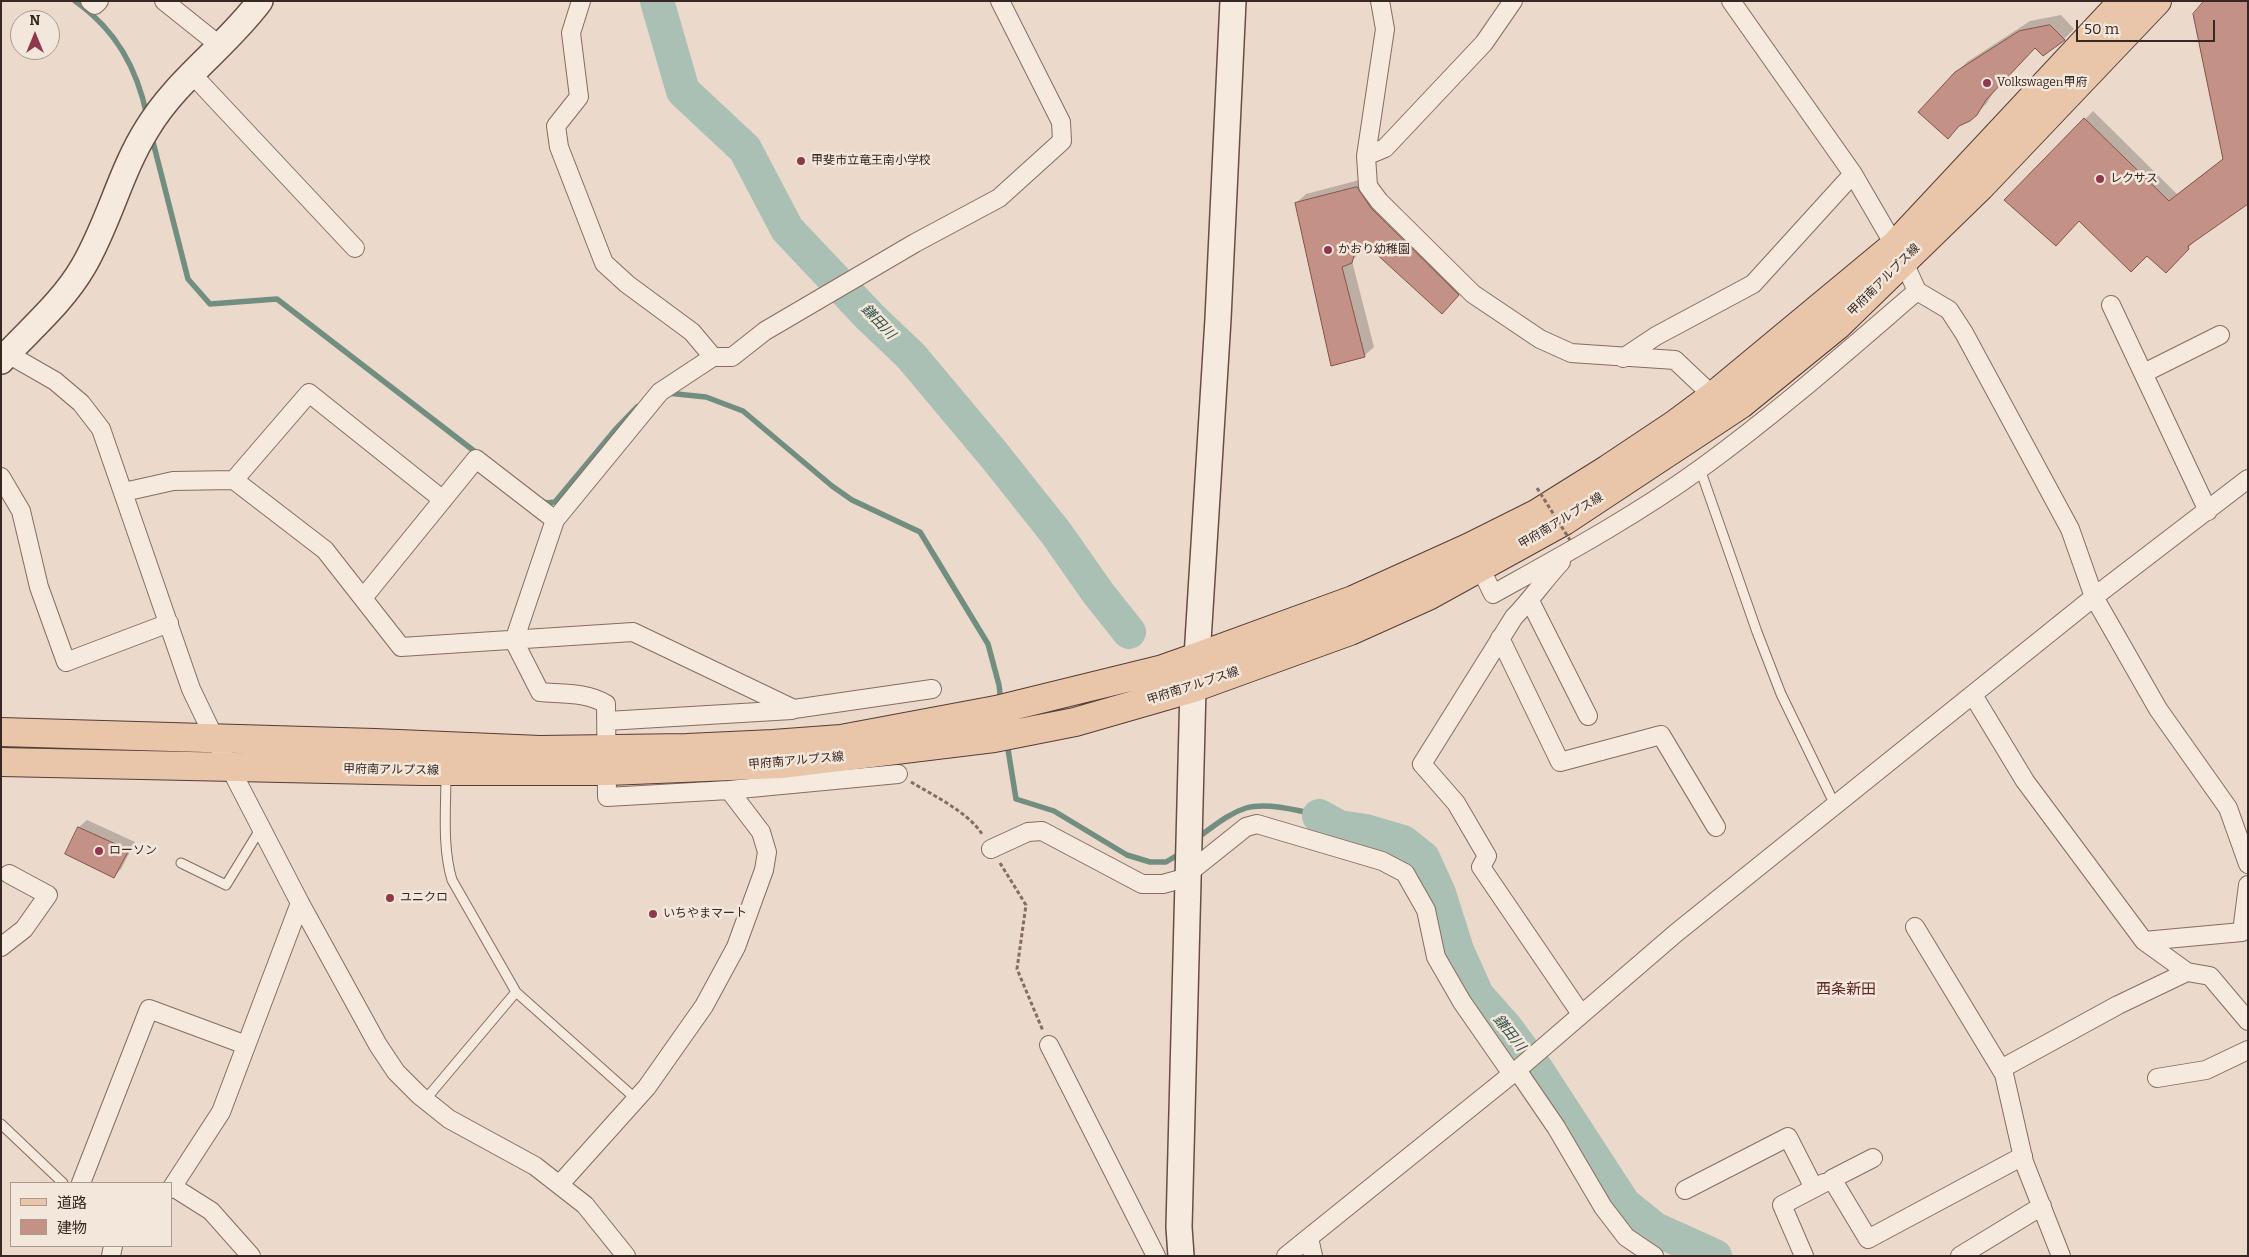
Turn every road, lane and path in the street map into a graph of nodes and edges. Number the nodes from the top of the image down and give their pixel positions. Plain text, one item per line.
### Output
1 (90, 1) edge
2 (99, 1) edge
3 (164, 1) edge
4 (260, 1) edge
5 (581, 1) edge
6 (1000, 1) edge
7 (1234, 1) edge
8 (1380, 1) edge
9 (1513, 1) edge
10 (1731, 1) edge
11 (2123, 1) edge
12 (2157, 1) edge
13 (219, 45) junction
14 (191, 73) junction
15 (1366, 156) junction
16 (1853, 174) junction
17 (355, 248) dead end
18 (1899, 253) junction
19 (1917, 291) junction
20 (2112, 305) dead end
21 (2220, 335) dead end
22 (3, 355) edge
23 (713, 357) junction
24 (1623, 358) junction
25 (2144, 373) junction
26 (1713, 396) junction
27 (1700, 469) junction
28 (1, 477) edge
29 (2248, 479) edge
30 (234, 480) junction
31 (1538, 488) dead end
32 (124, 492) junction
33 (443, 500) junction
34 (2208, 511) junction
35 (556, 520) junction
36 (1570, 546) junction
37 (1475, 558) junction
38 (2094, 597) junction
39 (363, 598) junction
40 (1530, 601) junction
41 (169, 622) junction
42 (1500, 638) junction
43 (514, 641) junction
44 (1197, 657) junction
45 (1193, 688) junction
46 (932, 689) dead end
47 (1973, 695) junction
48 (794, 710) junction
49 (1588, 716) dead end
50 (608, 721) junction
51 (1, 732) edge
52 (214, 737) junction
53 (608, 760) junction
54 (1, 762) edge
55 (229, 766) junction
56 (446, 771) junction
57 (898, 774) joint
58 (729, 790) junction
59 (1835, 805) junction
60 (1716, 827) dead end
61 (261, 828) junction
62 (991, 849) junction
63 (181, 863) dead end
64 (2248, 864) edge
65 (1188, 868) junction
66 (9, 874) dead end
67 (2248, 885) edge
68 (300, 903) junction
69 (1915, 928) dead end
70 (2144, 941) junction
71 (1, 947) edge
72 (2187, 972) junction
73 (516, 992) junction
74 (1581, 1014) junction
75 (2248, 1021) edge
76 (246, 1045) junction
77 (1049, 1045) joint
78 (2248, 1050) edge
79 (2001, 1069) junction
80 (1516, 1071) junction
81 (2157, 1078) dead end
82 (636, 1099) junction
83 (425, 1100) junction
84 (1, 1124) edge
85 (2023, 1156) junction
86 (1873, 1158) dead end
87 (1832, 1179) junction
88 (62, 1182) edge
89 (81, 1182) edge
90 (560, 1184) junction
91 (172, 1188) edge
92 (1814, 1188) junction
93 (1685, 1190) dead end
94 (2042, 1206) junction
95 (1309, 1238) junction
96 (1965, 1255) edge
97 (251, 1256) edge
98 (626, 1256) edge
99 (1156, 1256) edge
100 (1181, 1256) edge
101 (1286, 1256) edge
102 (1313, 1256) edge
103 (1654, 1256) edge
104 (1804, 1256) edge
105 (2061, 1256) edge

1 - 2 street
3 - 13 street
4 - 13 street
5 - 23 street
6 - 23 street
7 - 44 street
8 - 15 street
9 - 15 street
10 - 16 street
11 - 18 main road, 甲府南アルプス線
12 - 18 main road, 甲府南アルプス線
13 - 14 street
14 - 17 street
14 - 22 street
15 - 24 street
16 - 18 street
16 - 24 street
18 - 19 street
18 - 26 main road, 甲府南アルプス線
18 - 37 main road, 甲府南アルプス線
19 - 27 street
19 - 38 street
20 - 25 street
21 - 25 street
22 - 32 street
23 - 35 street
24 - 26 street
25 - 34 street
26 - 37 main road, 甲府南アルプス線
27 - 36 street
27 - 59 lane
28 - 41 street
29 - 34 street
30 - 32 street
30 - 33 street
30 - 39 street
31 - 36 path, bridge
32 - 41 street
33 - 35 street
33 - 39 street
34 - 38 street
35 - 43 street
36 - 37 street
36 - 40 street
37 - 44 main road, 甲府南アルプス線
37 - 45 main road, 甲府南アルプス線
38 - 47 street
38 - 64 street
39 - 43 street
40 - 42 street
40 - 49 street
41 - 52 street
42 - 60 street
42 - 74 street
43 - 48 street
43 - 50 street
44 - 45 street
44 - 53 main road, 甲府南アルプス線
45 - 53 main road, 甲府南アルプス線
45 - 65 street
46 - 48 street
47 - 59 street
47 - 70 street
48 - 50 street
50 - 53 street
51 - 52 main road, 甲府南アルプス線
52 - 53 main road, 甲府南アルプス線
52 - 55 street
53 - 56 main road, 甲府南アルプス線
53 - 58 street
54 - 55 main road, 甲府南アルプス線
55 - 56 main road, 甲府南アルプス線
55 - 61 street
56 - 73 lane
57 - 58 street
57 - 62 path
58 - 82 street
59 - 74 street
61 - 63 lane
61 - 68 street
62 - 65 street
62 - 77 path
65 - 80 street
65 - 100 street
66 - 71 street
67 - 70 street
68 - 76 street
68 - 83 street
69 - 79 street
70 - 72 street
72 - 75 street
72 - 79 street
73 - 82 lane
73 - 83 lane
74 - 80 street
76 - 89 street
76 - 91 street
77 - 99 street
78 - 81 street
79 - 85 street
80 - 95 street
80 - 103 street
82 - 90 street
83 - 90 street
84 - 88 lane
85 - 87 street
85 - 94 street
86 - 87 street
87 - 92 street
90 - 98 street
91 - 97 street
92 - 93 street
92 - 104 street
94 - 96 street
94 - 105 street
95 - 101 street
95 - 102 street

